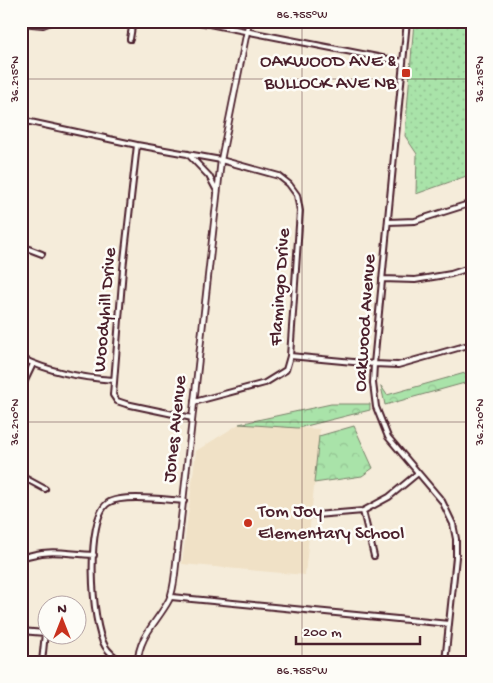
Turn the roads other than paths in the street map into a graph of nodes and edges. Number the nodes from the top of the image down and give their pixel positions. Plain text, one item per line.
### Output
1 (54, 21) edge
2 (133, 21) edge
3 (194, 21) edge
4 (249, 21) edge
5 (407, 21) edge
6 (21, 23) edge
7 (247, 32) junction
8 (130, 39) dead end
9 (403, 62) junction
10 (21, 120) edge
11 (137, 145) junction
12 (188, 154) junction
13 (221, 160) junction
14 (217, 191) junction
15 (472, 203) edge
16 (388, 222) junction
17 (21, 246) edge
18 (42, 254) dead end
19 (472, 267) edge
20 (382, 279) junction
21 (472, 344) edge
22 (290, 356) junction
23 (21, 358) edge
24 (33, 364) junction
25 (374, 364) junction
26 (114, 380) junction
27 (21, 389) edge
28 (194, 402) junction
29 (192, 418) junction
30 (418, 473) junction
31 (21, 476) edge
32 (45, 490) dead end
33 (184, 501) junction
34 (363, 510) junction
35 (316, 515) dead end
36 (94, 554) junction
37 (374, 556) dead end
38 (21, 558) edge
39 (171, 597) junction
40 (449, 624) junction
41 (21, 631) edge
42 (42, 662) edge
43 (122, 662) edge
44 (138, 662) edge
45 (445, 662) edge

1 - 6 street
2 - 8 street
3 - 7 street
4 - 7 street, Jones Avenue
5 - 9 street, Oakwood Avenue
7 - 9 street
7 - 13 street, Jones Avenue
9 - 16 street, Oakwood Avenue
10 - 11 street, Flamingo Drive
11 - 12 street, Flamingo Drive
11 - 26 street, Woodyhill Drive
12 - 13 street, Flamingo Drive
12 - 14 street
13 - 14 street, Jones Avenue
13 - 22 street, Flamingo Drive
14 - 28 street, Jones Avenue
15 - 16 street
16 - 20 street, Oakwood Avenue
17 - 18 street
19 - 20 street
20 - 25 street, Oakwood Avenue
21 - 25 street
22 - 25 street
22 - 28 street, Flamingo Drive
23 - 24 street
24 - 26 street
24 - 27 street
25 - 30 street, Oakwood Avenue
26 - 29 street, Woodyhill Drive
28 - 29 street, Jones Avenue
29 - 33 street, Jones Avenue
30 - 34 street
30 - 40 street, Oakwood Avenue
31 - 32 street
33 - 36 street
33 - 39 street, Jones Avenue
34 - 35 street
34 - 37 street
36 - 38 street
36 - 43 street
39 - 40 street
39 - 44 street, Jones Avenue
40 - 45 street, Oakwood Avenue
41 - 42 street

